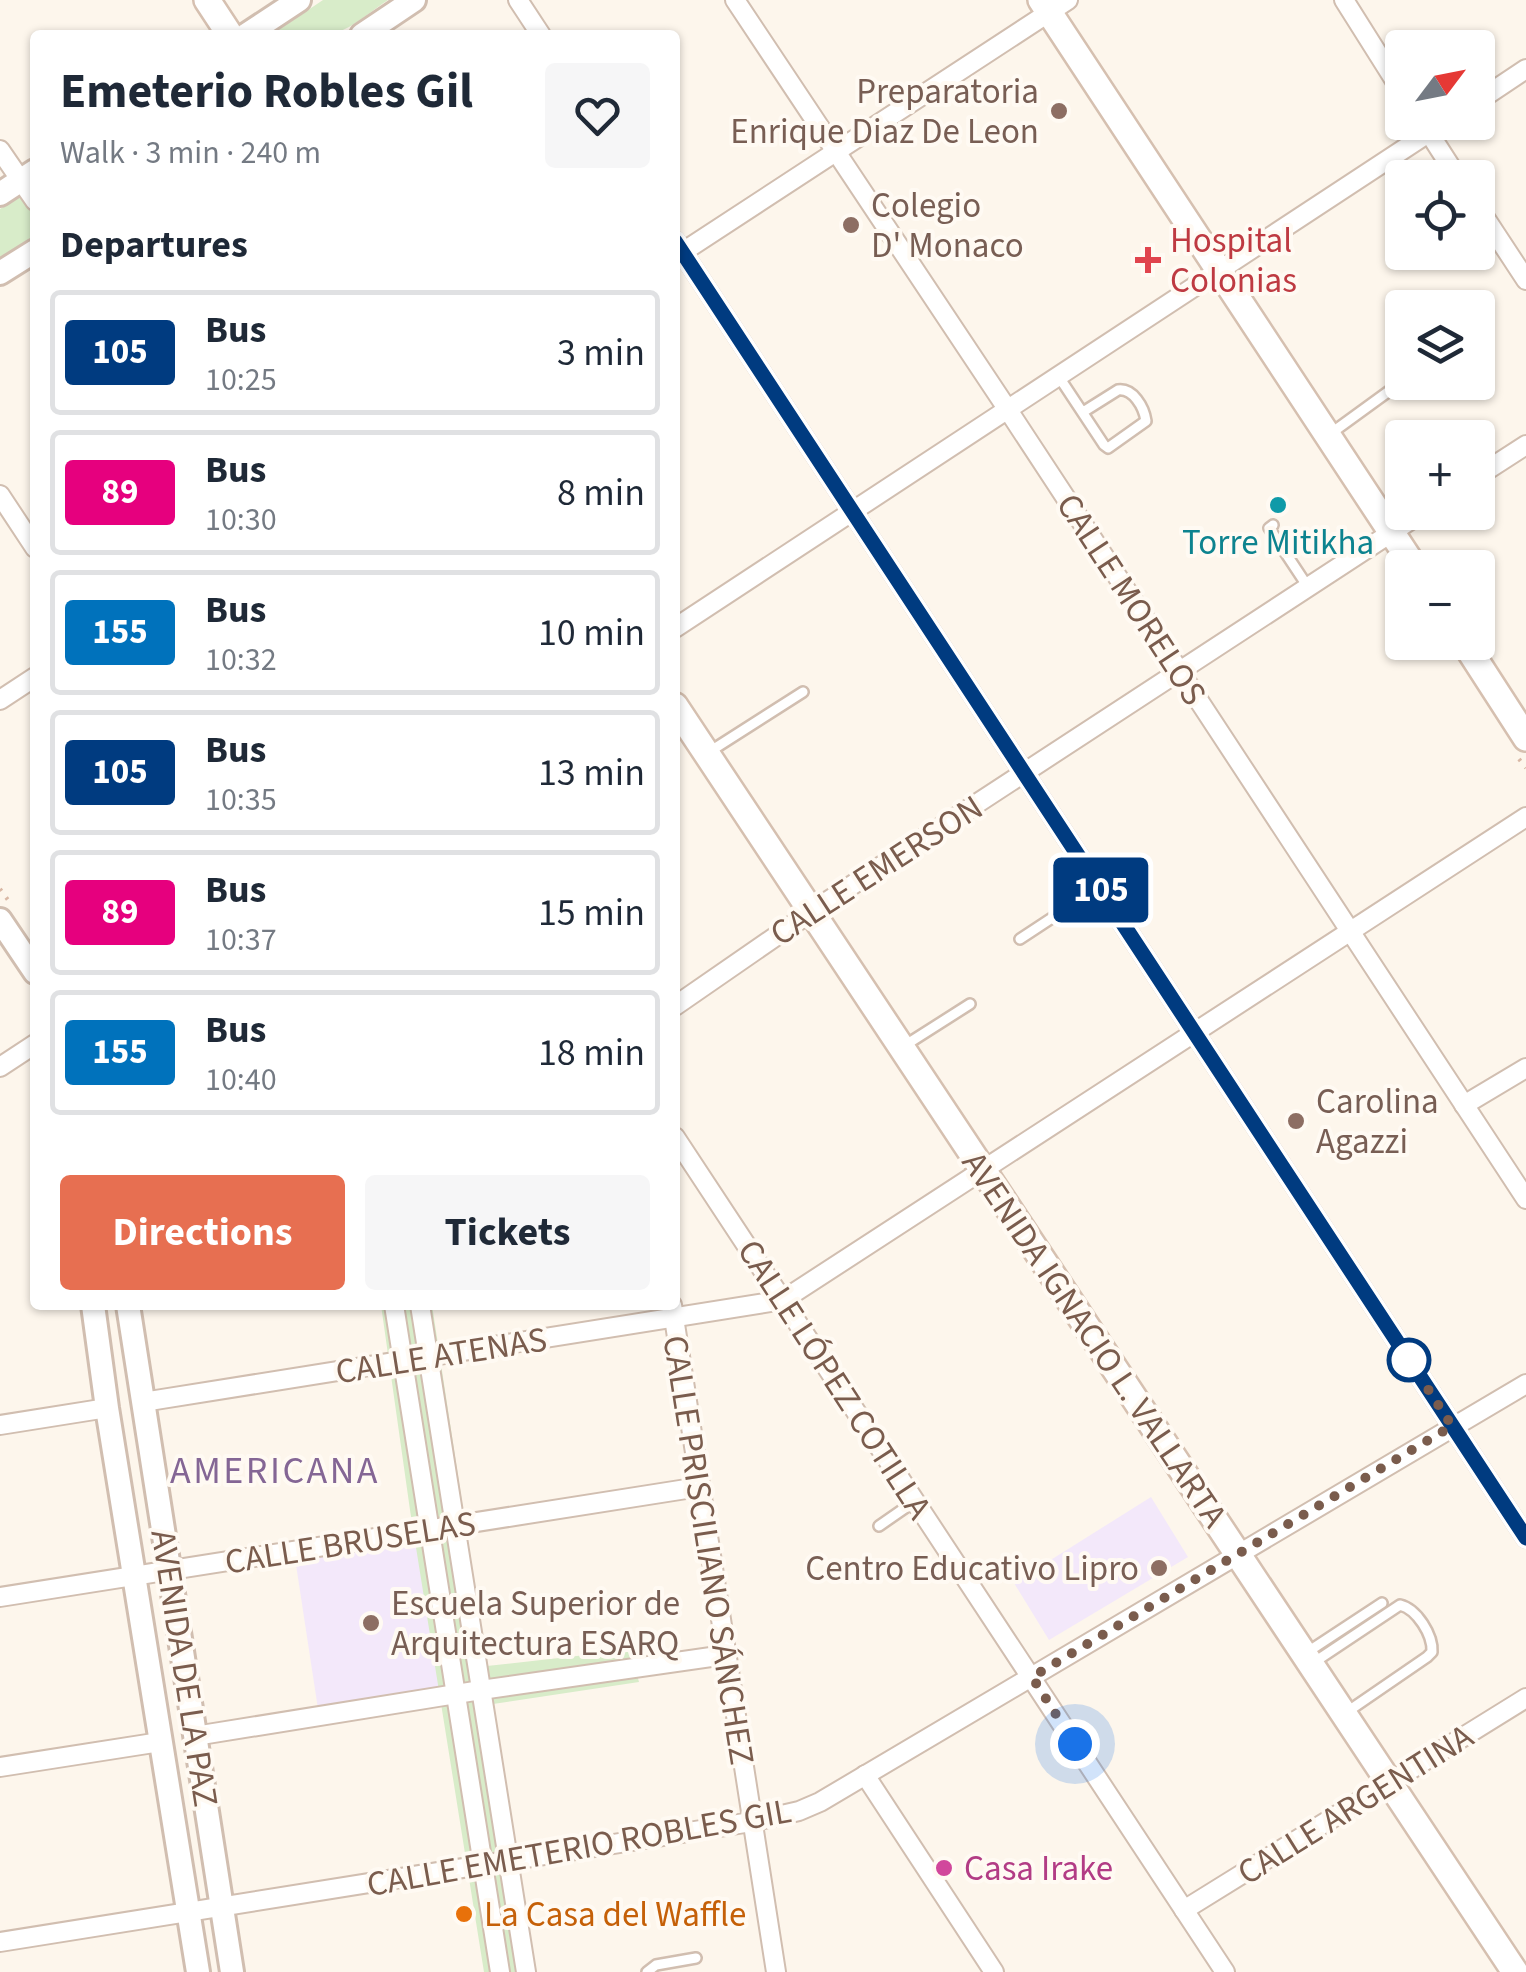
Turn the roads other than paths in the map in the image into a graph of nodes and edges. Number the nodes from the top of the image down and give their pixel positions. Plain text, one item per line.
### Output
1 (207, 0) edge
2 (298, 0) edge
3 (414, 0) edge
4 (518, 0) edge
5 (735, 0) edge
6 (1344, 0) edge
7 (1053, 4) edge
8 (227, 30) edge
9 (253, 30) edge
10 (369, 30) edge
11 (537, 30) edge
12 (1385, 65) edge
13 (1526, 69) edge
14 (1495, 90) edge
15 (1411, 140) edge
16 (0, 150) edge
17 (836, 151) junction
18 (28, 176) edge
19 (0, 194) edge
20 (1495, 233) edge
21 (680, 248) edge
22 (30, 254) edge
23 (680, 254) edge
24 (1221, 270) junction
25 (0, 273) edge
26 (1526, 280) edge
27 (1059, 377) junction
28 (1385, 394) edge
29 (1008, 410) junction
30 (1083, 412) junction
31 (1328, 435) junction
32 (1526, 444) edge
33 (1495, 465) edge
34 (0, 495) edge
35 (852, 512) junction
36 (1274, 525) dead end
37 (1396, 530) edge
38 (1392, 533) junction
39 (30, 540) edge
40 (1403, 550) edge
41 (1308, 588) junction
42 (680, 625) edge
43 (1476, 660) edge
44 (1179, 671) junction
45 (30, 680) edge
46 (803, 692) dead end
47 (0, 700) edge
48 (680, 714) edge
49 (1526, 738) edge
50 (706, 753) junction
51 (1024, 773) junction
52 (1526, 817) edge
53 (1099, 887) junction
54 (812, 912) junction
55 (0, 920) edge
56 (1350, 931) junction
57 (1020, 939) dead end
58 (30, 965) edge
59 (680, 1003) edge
60 (970, 1004) dead end
61 (1194, 1033) junction
62 (30, 1047) edge
63 (902, 1048) junction
64 (0, 1067) edge
65 (1526, 1068) edge
66 (1464, 1105) junction
67 (680, 1145) edge
68 (983, 1170) junction
69 (1526, 1199) edge
70 (783, 1300) junction
71 (94, 1310) edge
72 (129, 1310) edge
73 (395, 1310) edge
74 (421, 1310) edge
75 (672, 1312) edge
76 (428, 1357) junction
77 (403, 1361) junction
78 (1526, 1384) edge
79 (143, 1402) junction
80 (107, 1408) junction
81 (0, 1425) edge
82 (1452, 1426) junction
83 (699, 1487) junction
84 (915, 1500) junction
85 (455, 1526) junction
86 (878, 1526) dead end
87 (430, 1530) junction
88 (1526, 1538) edge
89 (1237, 1554) junction
90 (169, 1570) junction
91 (134, 1576) junction
92 (0, 1597) edge
93 (1382, 1603) dead end
94 (725, 1655) junction
95 (1307, 1660) junction
96 (1032, 1677) junction
97 (481, 1690) junction
98 (456, 1695) junction
99 (1526, 1698) edge
100 (1344, 1715) junction
101 (195, 1736) junction
102 (160, 1742) junction
103 (0, 1767) edge
104 (865, 1775) junction
105 (1389, 1783) junction
106 (751, 1822) junction
107 (508, 1860) junction
108 (483, 1864) junction
109 (222, 1906) junction
110 (1184, 1910) junction
111 (188, 1912) junction
112 (0, 1942) edge
113 (696, 1958) dead end
114 (198, 1972) edge
115 (232, 1972) edge
116 (500, 1972) edge
117 (526, 1972) edge
118 (647, 1972) edge
119 (776, 1972) edge
120 (994, 1972) edge
121 (1225, 1972) edge
122 (1514, 1972) edge

1 - 8 main road
2 - 9 street
3 - 10 street
4 - 11 street
5 - 17 street, CALLE MORELOS
6 - 12 street
7 - 17 street
7 - 24 main road
13 - 14 street
15 - 24 street
16 - 18 street
17 - 21 street
17 - 29 street, CALLE MORELOS
18 - 19 street
20 - 26 street
22 - 25 street
23 - 35 street
24 - 27 street
24 - 31 main road
27 - 29 street
27 - 30 lane
28 - 31 lane
29 - 35 street
29 - 44 street, CALLE MORELOS
30 - 30 lane
31 - 38 main road
32 - 33 street
34 - 39 street
35 - 42 street
35 - 51 street
36 - 41 lane
37 - 38 street, CALLE EMERSON
38 - 40 main road
38 - 41 street, CALLE EMERSON
41 - 44 street, CALLE EMERSON
43 - 49 main road
44 - 51 street, CALLE EMERSON
44 - 56 street, CALLE MORELOS
45 - 47 street
46 - 50 lane
48 - 50 main road, AVENIDA IGNACIO L. VALLARTA
50 - 54 main road, AVENIDA IGNACIO L. VALLARTA
51 - 53 street
51 - 54 street, CALLE EMERSON
52 - 56 street, CALLE ATENAS
53 - 57 lane
53 - 61 street
54 - 59 street, CALLE EMERSON
54 - 63 main road, AVENIDA IGNACIO L. VALLARTA
55 - 58 street
56 - 61 street, CALLE ATENAS
56 - 66 street, CALLE MORELOS
60 - 63 lane
61 - 68 street, CALLE ATENAS
61 - 82 street
62 - 64 street
63 - 68 main road, AVENIDA IGNACIO L. VALLARTA
65 - 66 street
66 - 69 street, CALLE MORELOS
67 - 70 street, CALLE LÓPEZ COTILLA
68 - 70 street, CALLE ATENAS
68 - 89 main road, AVENIDA IGNACIO L. VALLARTA
70 - 75 street, CALLE ATENAS
70 - 84 street, CALLE LÓPEZ COTILLA
71 - 80 street, AVENIDA DE LA PAZ
72 - 79 street, AVENIDA DE LA PAZ
73 - 77 street
74 - 76 street
75 - 76 street, CALLE ATENAS
75 - 83 street, CALLE PRISCILIANO SÁNCHEZ
76 - 77 street, CALLE ATENAS
76 - 85 street
77 - 79 street, CALLE ATENAS
77 - 87 street
78 - 82 street, CALLE EMETERIO ROBLES GIL
79 - 90 street, AVENIDA DE LA PAZ
80 - 81 street
80 - 91 street, AVENIDA DE LA PAZ
82 - 88 street
82 - 89 street, CALLE EMETERIO ROBLES GIL
83 - 85 street, CALLE BRUSELAS
83 - 94 street, CALLE PRISCILIANO SÁNCHEZ
84 - 86 lane
84 - 96 street, CALLE LÓPEZ COTILLA
85 - 87 street, CALLE BRUSELAS
85 - 97 street
87 - 90 street, CALLE BRUSELAS
87 - 98 street
89 - 95 main road, AVENIDA IGNACIO L. VALLARTA
89 - 96 street, CALLE EMETERIO ROBLES GIL
90 - 91 street, CALLE BRUSELAS
90 - 101 street, AVENIDA DE LA PAZ
91 - 92 street, CALLE BRUSELAS
91 - 102 street, AVENIDA DE LA PAZ
93 - 95 lane
94 - 97 street
94 - 106 street, CALLE PRISCILIANO SÁNCHEZ
95 - 100 main road, AVENIDA IGNACIO L. VALLARTA
95 - 100 lane
96 - 104 street, CALLE EMETERIO ROBLES GIL
96 - 110 street, CALLE LÓPEZ COTILLA
97 - 98 street
97 - 107 street
98 - 101 street
98 - 108 street
99 - 105 street, CALLE ARGENTINA
100 - 105 main road, AVENIDA IGNACIO L. VALLARTA
101 - 109 street, AVENIDA DE LA PAZ
102 - 103 street
102 - 111 street, AVENIDA DE LA PAZ
104 - 106 street, CALLE EMETERIO ROBLES GIL
104 - 120 street
105 - 110 street, CALLE ARGENTINA
105 - 122 main road, AVENIDA IGNACIO L. VALLARTA
106 - 107 street, CALLE EMETERIO ROBLES GIL
106 - 119 street, CALLE PRISCILIANO SÁNCHEZ
107 - 108 street, CALLE EMETERIO ROBLES GIL
107 - 117 street
108 - 109 street, CALLE EMETERIO ROBLES GIL
108 - 116 street
109 - 111 street, CALLE EMETERIO ROBLES GIL
109 - 115 street, AVENIDA DE LA PAZ
110 - 121 street, CALLE LÓPEZ COTILLA
111 - 112 street, CALLE EMETERIO ROBLES GIL
111 - 114 street, AVENIDA DE LA PAZ
113 - 118 lane

